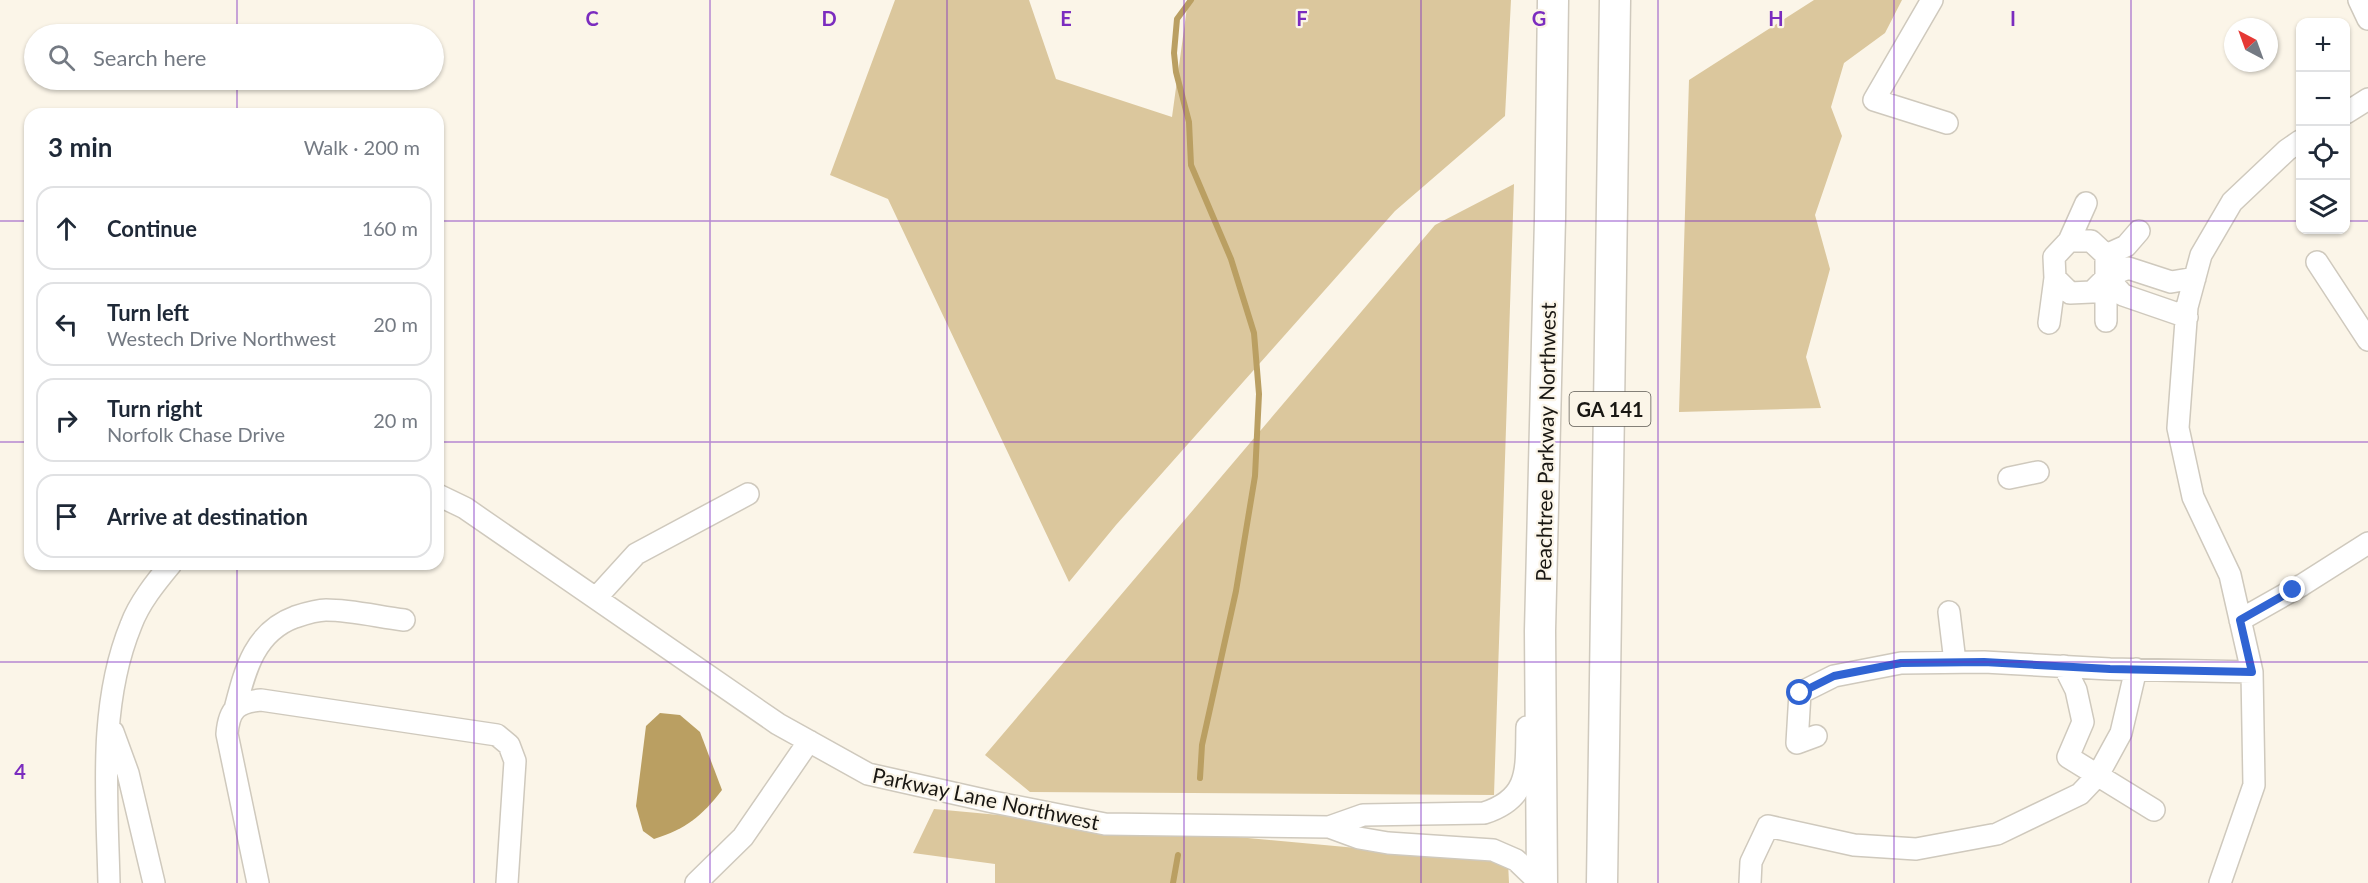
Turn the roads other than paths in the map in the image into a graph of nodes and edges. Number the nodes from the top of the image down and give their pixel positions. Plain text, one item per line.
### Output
1 (1553, 0) edge
2 (1615, 0) edge
3 (1932, 0) edge
4 (2359, 0) edge
5 (2368, 19) edge
6 (2368, 99) edge
7 (2350, 110) edge
8 (1947, 123) dead end
9 (2296, 144) edge
10 (2086, 203) dead end
11 (2139, 231) dead end
12 (2069, 241) junction
13 (2106, 255) junction
14 (2317, 262) dead end
15 (2107, 277) junction
16 (2055, 278) junction
17 (2195, 278) junction
18 (2187, 317) junction
19 (2106, 321) dead end
20 (2049, 322) dead end
21 (2368, 340) edge
22 (2038, 472) dead end
23 (2009, 478) dead end
24 (748, 494) dead end
25 (444, 498) edge
26 (2368, 543) edge
27 (167, 570) edge
28 (596, 598) junction
29 (1949, 612) dead end
30 (404, 620) dead end
31 (2240, 620) junction
32 (1540, 631) junction
33 (1955, 662) junction
34 (2064, 666) junction
35 (2136, 669) junction
36 (2252, 672) junction
37 (235, 709) junction
38 (109, 720) junction
39 (1816, 736) dead end
40 (809, 741) junction
41 (2098, 776) junction
42 (2154, 810) dead end
43 (1329, 827) junction
44 (109, 883) edge
45 (154, 883) edge
46 (258, 883) edge
47 (507, 883) edge
48 (696, 883) edge
49 (1541, 883) edge
50 (1602, 883) edge
51 (1750, 883) edge
52 (2220, 883) edge

1 - 32 highway, Peachtree Parkway Northwest / GA 141
2 - 50 highway, GA 141
3 - 8 street
4 - 5 street
6 - 7 street
9 - 17 street
10 - 12 street
11 - 13 street
12 - 13 street
12 - 16 street
13 - 15 street
14 - 21 street
15 - 16 street
15 - 17 street
15 - 18 street
15 - 19 street
16 - 20 street
17 - 18 street
18 - 31 street
22 - 23 street
24 - 28 street
25 - 28 street, Parkway Lane Northwest
26 - 31 street
27 - 38 street
28 - 40 street, Parkway Lane Northwest
29 - 33 street
30 - 37 street
31 - 36 street
32 - 43 street, Parkway Lane Northwest
32 - 49 highway, Peachtree Parkway Northwest / GA 141
33 - 34 street
33 - 39 street
34 - 35 street
34 - 41 street
35 - 36 street
35 - 41 street
36 - 52 street
37 - 46 street
37 - 47 street
38 - 44 street
38 - 45 street
40 - 43 street, Parkway Lane Northwest
40 - 48 street
41 - 42 street
41 - 51 street
43 - 49 street, Parkway Lane Northwest

